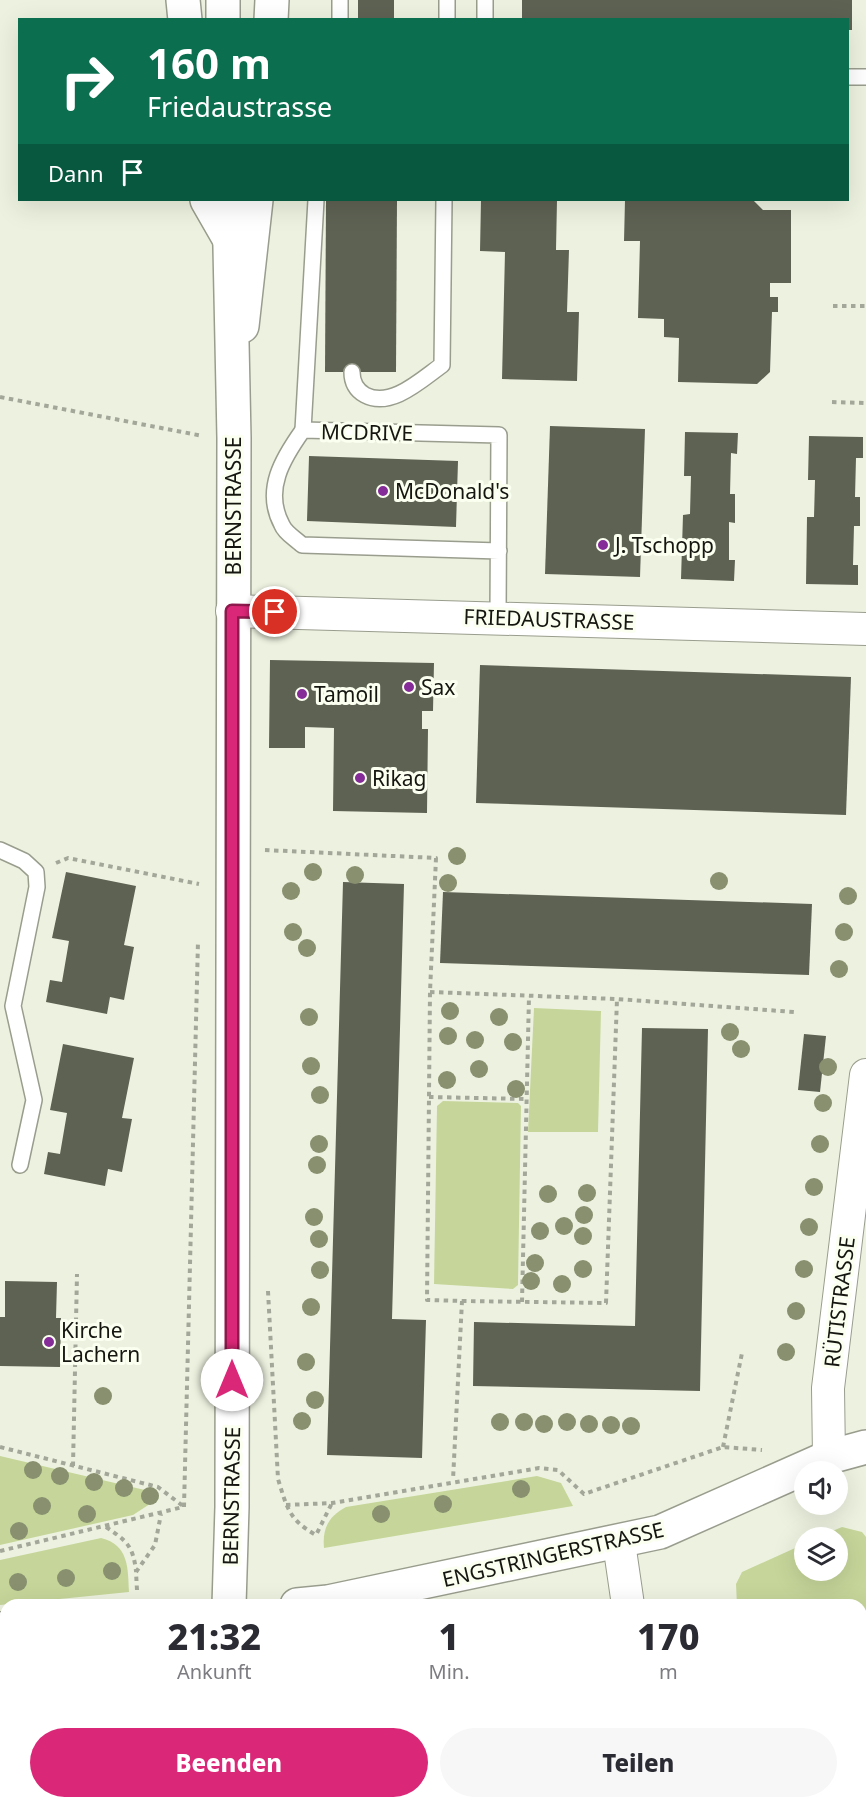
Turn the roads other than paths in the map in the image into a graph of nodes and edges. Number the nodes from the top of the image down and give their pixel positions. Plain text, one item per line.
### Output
1 (183, 0) edge
2 (223, 0) edge
3 (272, 0) edge
4 (340, 0) edge
5 (447, 0) edge
6 (485, 0) edge
7 (185, 18) edge
8 (224, 18) edge
9 (271, 18) edge
10 (340, 18) edge
11 (447, 18) edge
12 (484, 18) edge
13 (849, 77) edge
14 (866, 78) edge
15 (208, 201) edge
16 (229, 201) edge
17 (256, 201) edge
18 (316, 201) edge
19 (444, 201) edge
20 (230, 240) junction
21 (352, 372) dead end
22 (233, 406) junction
23 (303, 430) junction
24 (499, 550) junction
25 (232, 611) junction
26 (498, 617) junction
27 (866, 629) edge
28 (0, 850) edge
29 (866, 1075) edge
30 (20, 1165) dead end
31 (866, 1447) edge
32 (829, 1457) junction
33 (619, 1542) junction
34 (229, 1599) edge
35 (343, 1599) edge
36 (627, 1599) edge

1 - 7 main road
2 - 8 main road
3 - 9 main road
4 - 10 lane
5 - 11 lane
6 - 12 lane
13 - 14 lane
15 - 20 main road
16 - 20 main road, BERNSTRASSE
17 - 22 main road
18 - 23 lane
19 - 21 lane
20 - 22 main road, BERNSTRASSE
22 - 25 main road, BERNSTRASSE
23 - 24 lane, MCDRIVE
23 - 24 lane, MCDRIVE
24 - 26 lane
25 - 26 street, FRIEDAUSTRASSE
25 - 34 main road, BERNSTRASSE
26 - 27 street, FRIEDAUSTRASSE
28 - 30 lane
29 - 32 street, RÜTISTRASSE
31 - 32 main road, ENGSTRINGERSTRASSE
32 - 33 main road, ENGSTRINGERSTRASSE
33 - 35 main road, ENGSTRINGERSTRASSE
33 - 36 street

